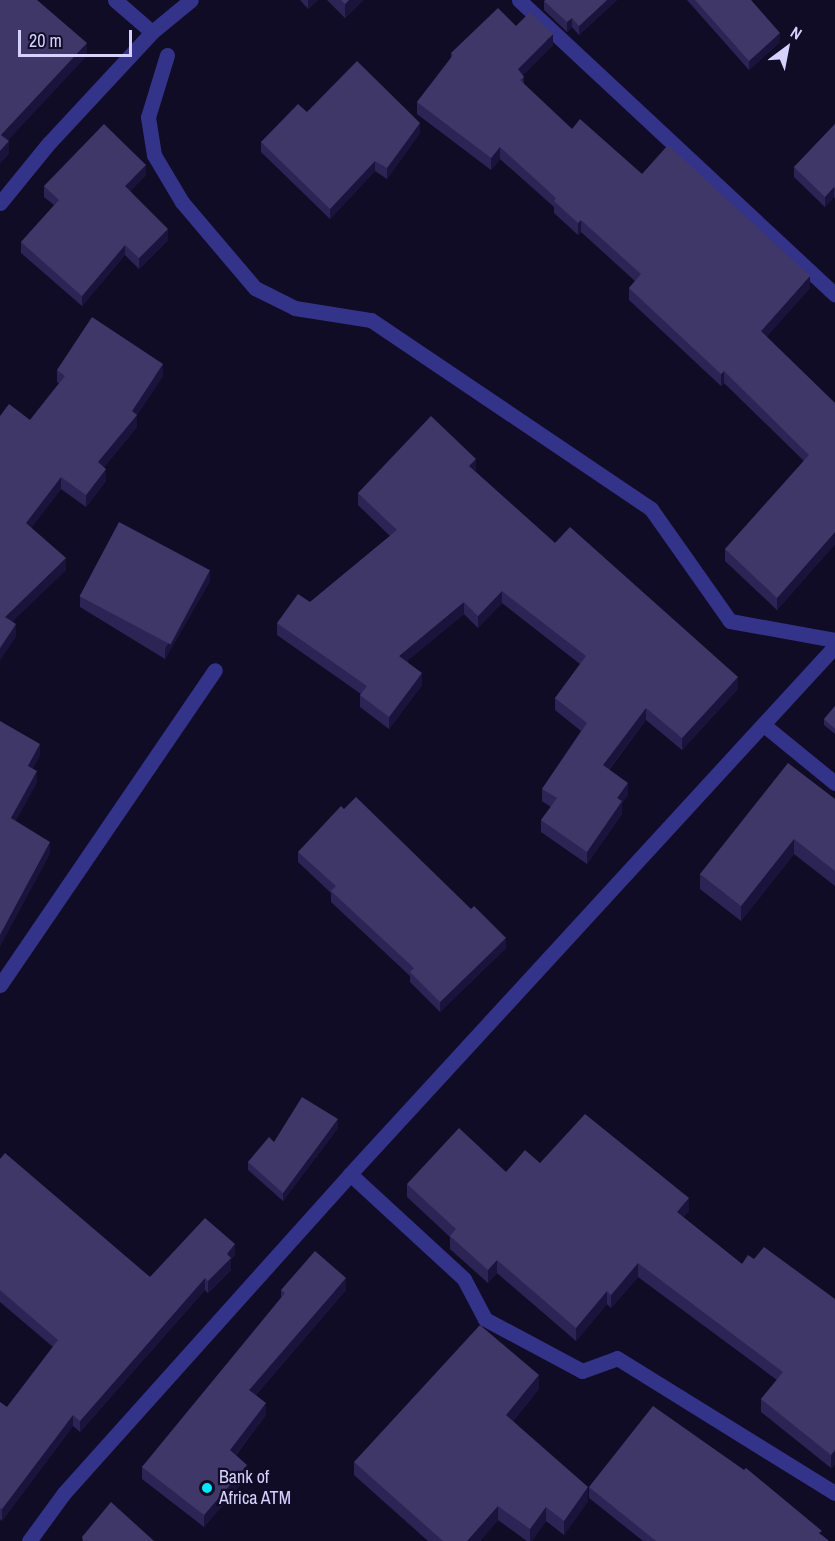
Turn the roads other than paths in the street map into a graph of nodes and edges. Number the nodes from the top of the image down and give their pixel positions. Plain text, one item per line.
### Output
1 (115, 0) edge
2 (191, 0) edge
3 (519, 0) edge
4 (152, 32) junction
5 (167, 55) dead end
6 (0, 203) edge
7 (835, 295) edge
8 (835, 640) edge
9 (835, 646) edge
10 (215, 670) dead end
11 (765, 726) junction
12 (835, 783) edge
13 (0, 985) edge
14 (350, 1174) junction
15 (835, 1493) edge
16 (29, 1541) edge

1 - 4 street
2 - 4 street
3 - 7 street
4 - 6 street
5 - 8 street
9 - 11 street
10 - 13 street
11 - 12 street
11 - 14 street
14 - 15 street
14 - 16 street

